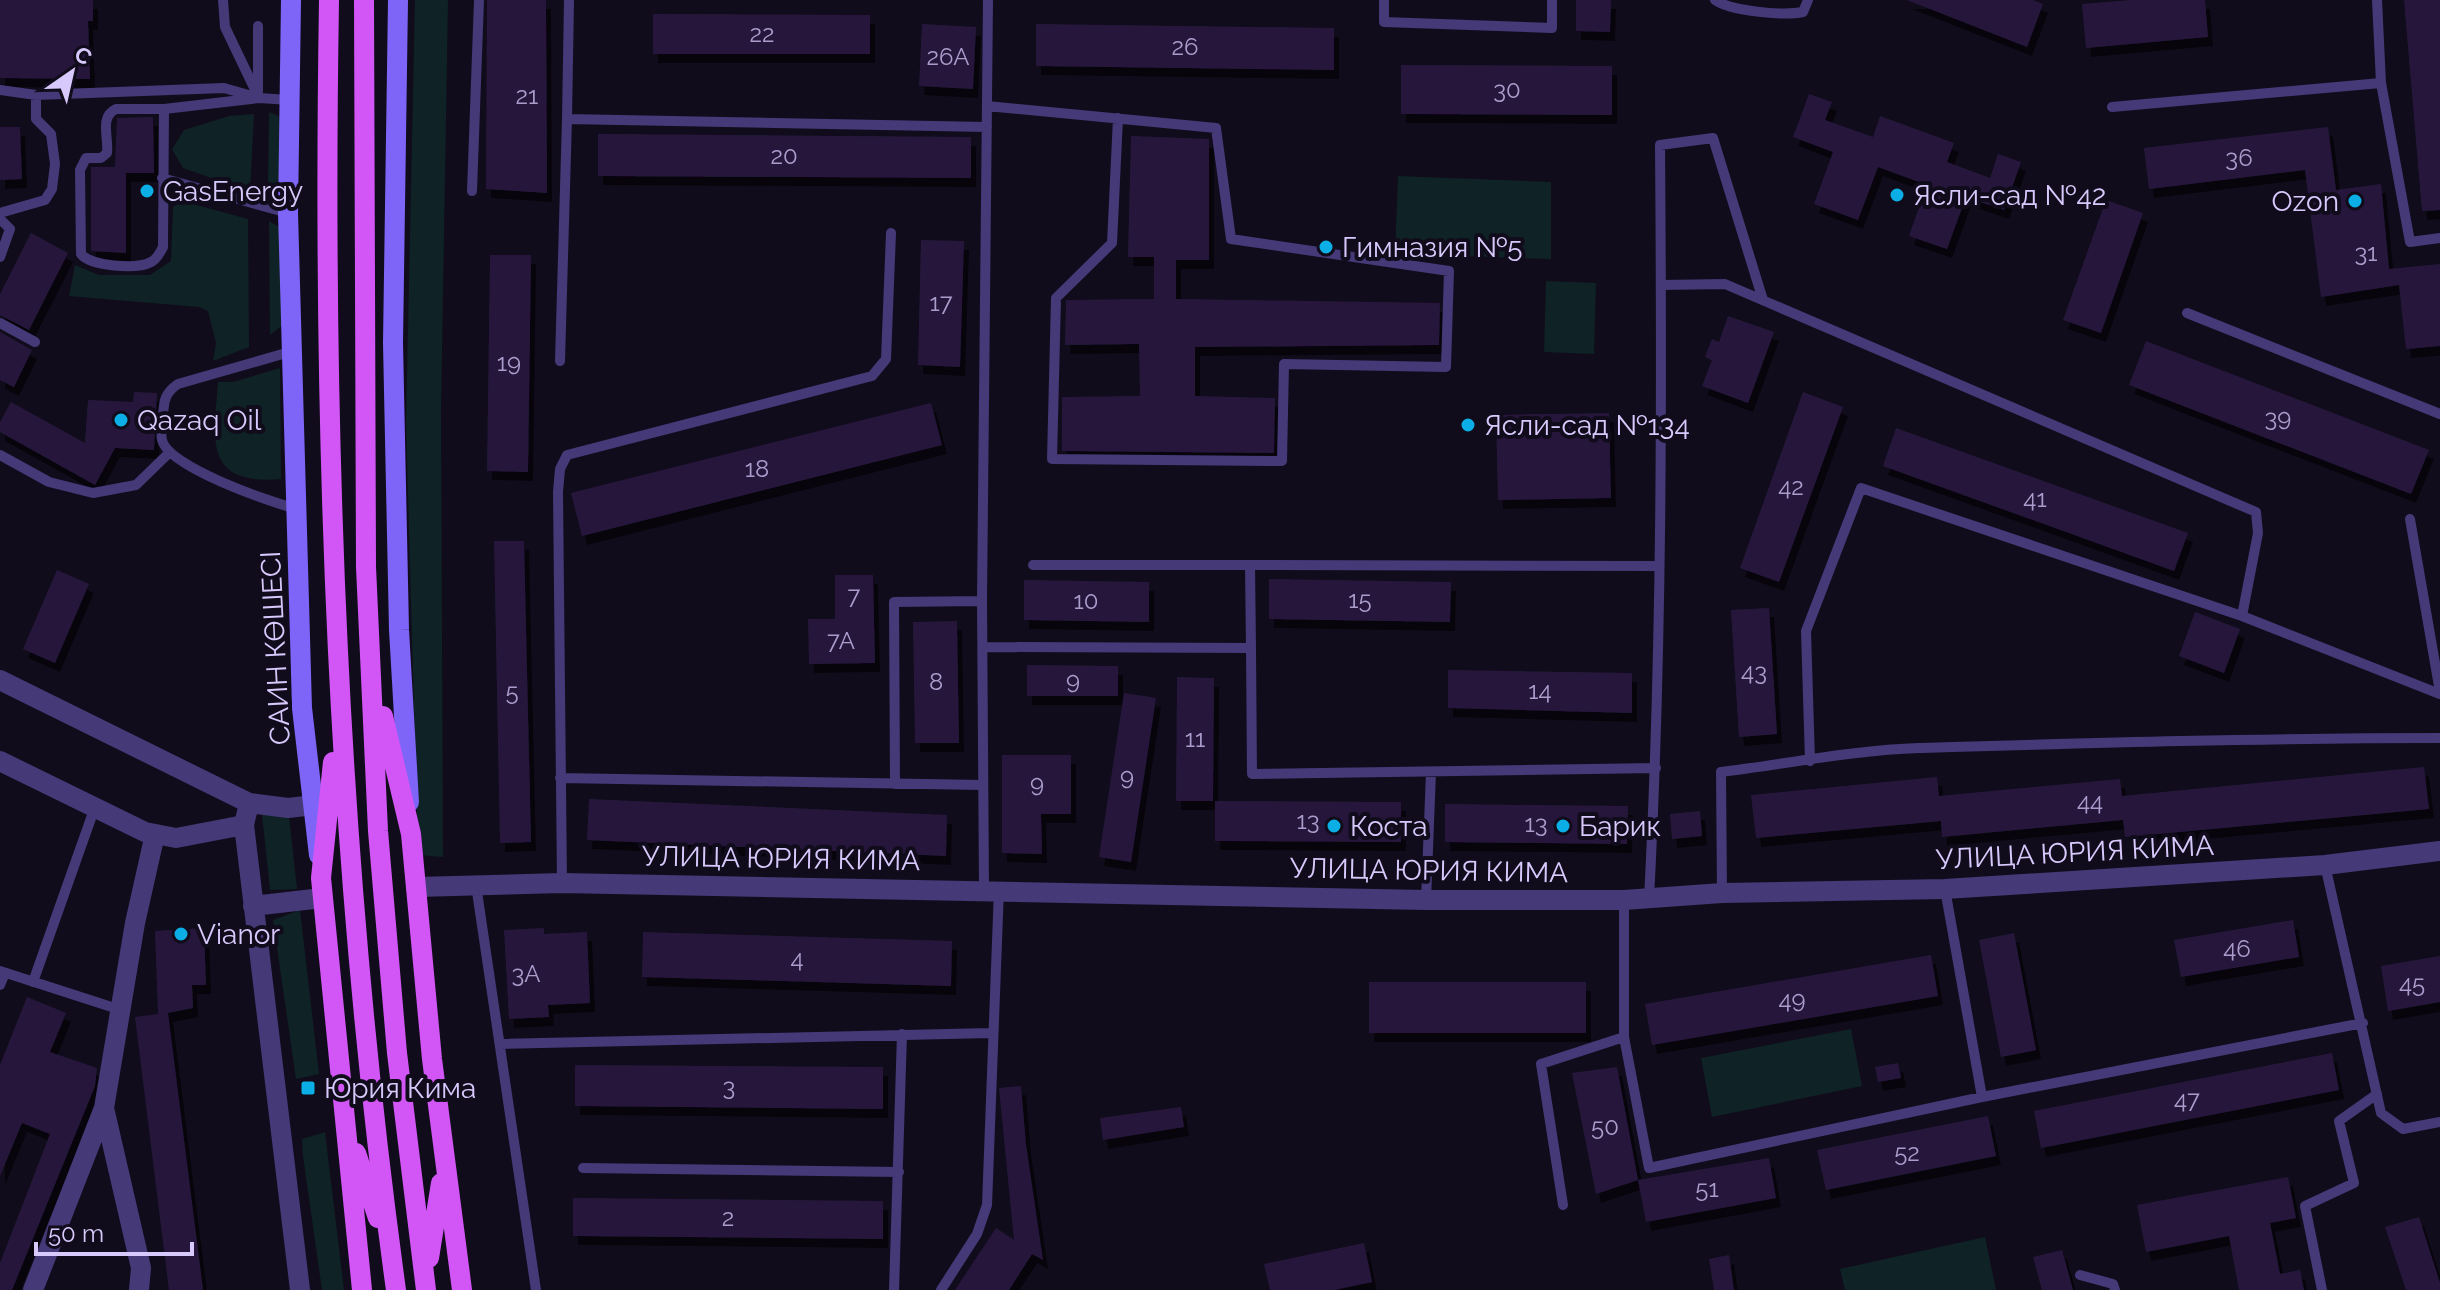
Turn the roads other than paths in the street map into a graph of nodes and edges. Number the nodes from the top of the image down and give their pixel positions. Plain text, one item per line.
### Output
1 (223, 0) edge
2 (291, 0) edge
3 (329, 0) edge
4 (364, 0) edge
5 (398, 0) edge
6 (479, 0) edge
7 (569, 0) edge
8 (988, 0) edge
9 (1384, 0) edge
10 (1552, 0) edge
11 (1715, 0) edge
12 (1808, 0) edge
13 (2377, 0) edge
14 (258, 26) dead end
15 (2381, 83) junction
16 (0, 90) edge
17 (36, 95) junction
18 (259, 98) junction
19 (290, 100) junction
20 (987, 106) junction
21 (2112, 107) dead end
22 (164, 109) junction
23 (1118, 118) junction
24 (567, 119) junction
25 (987, 127) junction
26 (162, 178) junction
27 (472, 191) dead end
28 (288, 213) junction
29 (0, 216) edge
30 (891, 233) dead end
31 (2440, 238) edge
32 (0, 257) edge
33 (1661, 285) junction
34 (1763, 300) junction
35 (2187, 313) dead end
36 (0, 323) edge
37 (35, 342) dead end
38 (293, 351) junction
39 (560, 361) dead end
40 (2440, 414) edge
41 (169, 453) junction
42 (0, 455) edge
43 (297, 509) junction
44 (2410, 519) dead end
45 (1033, 565) dead end
46 (1250, 565) junction
47 (1659, 566) junction
48 (982, 601) junction
49 (2242, 616) junction
50 (983, 647) junction
51 (1251, 648) junction
52 (373, 675) junction
53 (0, 680) edge
54 (2440, 693) edge
55 (340, 702) junction
56 (2440, 738) edge
57 (0, 761) edge
58 (1810, 761) junction
59 (1656, 768) junction
60 (1431, 772) junction
61 (560, 778) junction
62 (895, 784) junction
63 (983, 785) junction
64 (249, 803) junction
65 (314, 805) junction
66 (95, 807) junction
67 (244, 825) junction
68 (155, 834) junction
69 (411, 834) junction
70 (2440, 851) edge
71 (2325, 865) junction
72 (562, 883) junction
73 (476, 885) junction
74 (416, 887) junction
75 (321, 888) junction
76 (992, 889) junction
77 (1945, 889) junction
78 (1722, 893) junction
79 (1649, 899) junction
80 (1426, 900) junction
81 (1624, 900) junction
82 (253, 906) junction
83 (3, 972) edge
84 (33, 982) junction
85 (0, 985) edge
86 (121, 1010) junction
87 (2363, 1023) junction
88 (991, 1033) junction
89 (902, 1034) junction
90 (1624, 1037) junction
91 (500, 1044) junction
92 (2377, 1094) junction
93 (1982, 1097) junction
94 (104, 1108) junction
95 (345, 1120) junction
96 (2440, 1122) edge
97 (445, 1159) junction
98 (583, 1168) dead end
99 (899, 1172) junction
100 (1563, 1205) dead end
101 (392, 1260) junction
102 (2080, 1275) dead end
103 (425, 1286) edge
104 (33, 1290) edge
105 (139, 1290) edge
106 (300, 1290) edge
107 (362, 1290) edge
108 (396, 1290) edge
109 (462, 1290) edge
110 (536, 1290) edge
111 (894, 1290) edge
112 (941, 1290) edge
113 (2115, 1290) edge
114 (2322, 1290) edge

1 - 18 lane
2 - 19 main road, САИН КӨШЕСІ
3 - 55 main road
4 - 52 main road
5 - 69 main road
6 - 27 lane
7 - 24 lane
8 - 20 lane
9 - 10 lane
11 - 12 lane
13 - 15 lane
14 - 18 lane
15 - 21 lane
15 - 31 lane
16 - 17 lane
17 - 18 lane
17 - 29 lane
18 - 19 lane
18 - 22 lane
19 - 28 main road, САИН КӨШЕСІ
20 - 23 lane
20 - 25 lane
22 - 26 lane
22 - 26 lane
23 - 23 lane
24 - 25 lane
24 - 39 lane
25 - 48 lane
26 - 28 lane
28 - 38 main road, САИН КӨШЕСІ
29 - 32 lane
30 - 61 lane
33 - 34 lane
33 - 34 lane
33 - 47 lane
34 - 49 lane
35 - 40 lane
36 - 37 lane
38 - 41 lane
38 - 43 main road, САИН КӨШЕСІ
41 - 42 lane
41 - 43 lane
43 - 65 main road, САИН КӨШЕСІ
44 - 54 lane
45 - 46 lane
46 - 47 lane
46 - 51 lane
47 - 59 lane
48 - 50 lane
48 - 62 lane
49 - 54 lane
49 - 58 lane
50 - 51 lane
50 - 63 lane
51 - 60 lane
52 - 69 main road
52 - 103 main road
53 - 64 street
55 - 75 main road
55 - 101 main road
56 - 58 lane
57 - 66 street
58 - 78 lane
59 - 60 lane
59 - 79 lane
60 - 80 lane
61 - 62 lane
61 - 72 lane
62 - 63 lane
63 - 76 lane
64 - 65 street
64 - 67 street
65 - 75 main road, САИН КӨШЕСІ
66 - 68 street
66 - 84 lane
67 - 68 street
67 - 82 street
68 - 86 street
69 - 74 main road
70 - 71 street, УЛИЦА ЮРИЯ КИМА
71 - 77 street, УЛИЦА ЮРИЯ КИМА
71 - 87 lane
72 - 73 street, УЛИЦА ЮРИЯ КИМА
72 - 76 street, УЛИЦА ЮРИЯ КИМА
73 - 74 street, УЛИЦА ЮРИЯ КИМА
73 - 91 lane
74 - 97 main road
75 - 82 street
75 - 95 main road, САИН КӨШЕСІ
76 - 80 street, УЛИЦА ЮРИЯ КИМА
76 - 88 lane
77 - 78 street, УЛИЦА ЮРИЯ КИМА
77 - 93 lane
78 - 79 street, УЛИЦА ЮРИЯ КИМА
79 - 81 street, УЛИЦА ЮРИЯ КИМА
80 - 81 street, УЛИЦА ЮРИЯ КИМА
81 - 90 lane
82 - 106 street
83 - 84 lane
83 - 85 lane
84 - 86 lane
86 - 94 street
87 - 92 lane
87 - 93 lane
88 - 89 lane
88 - 112 lane
89 - 91 lane
89 - 99 lane
90 - 93 lane
90 - 100 lane
91 - 110 lane
92 - 96 lane
92 - 114 lane
94 - 104 street
94 - 105 street
95 - 101 main road
95 - 107 main road, САИН КӨШЕСІ
97 - 103 main road
97 - 109 main road
98 - 99 lane
99 - 111 lane
101 - 108 main road
102 - 113 lane

